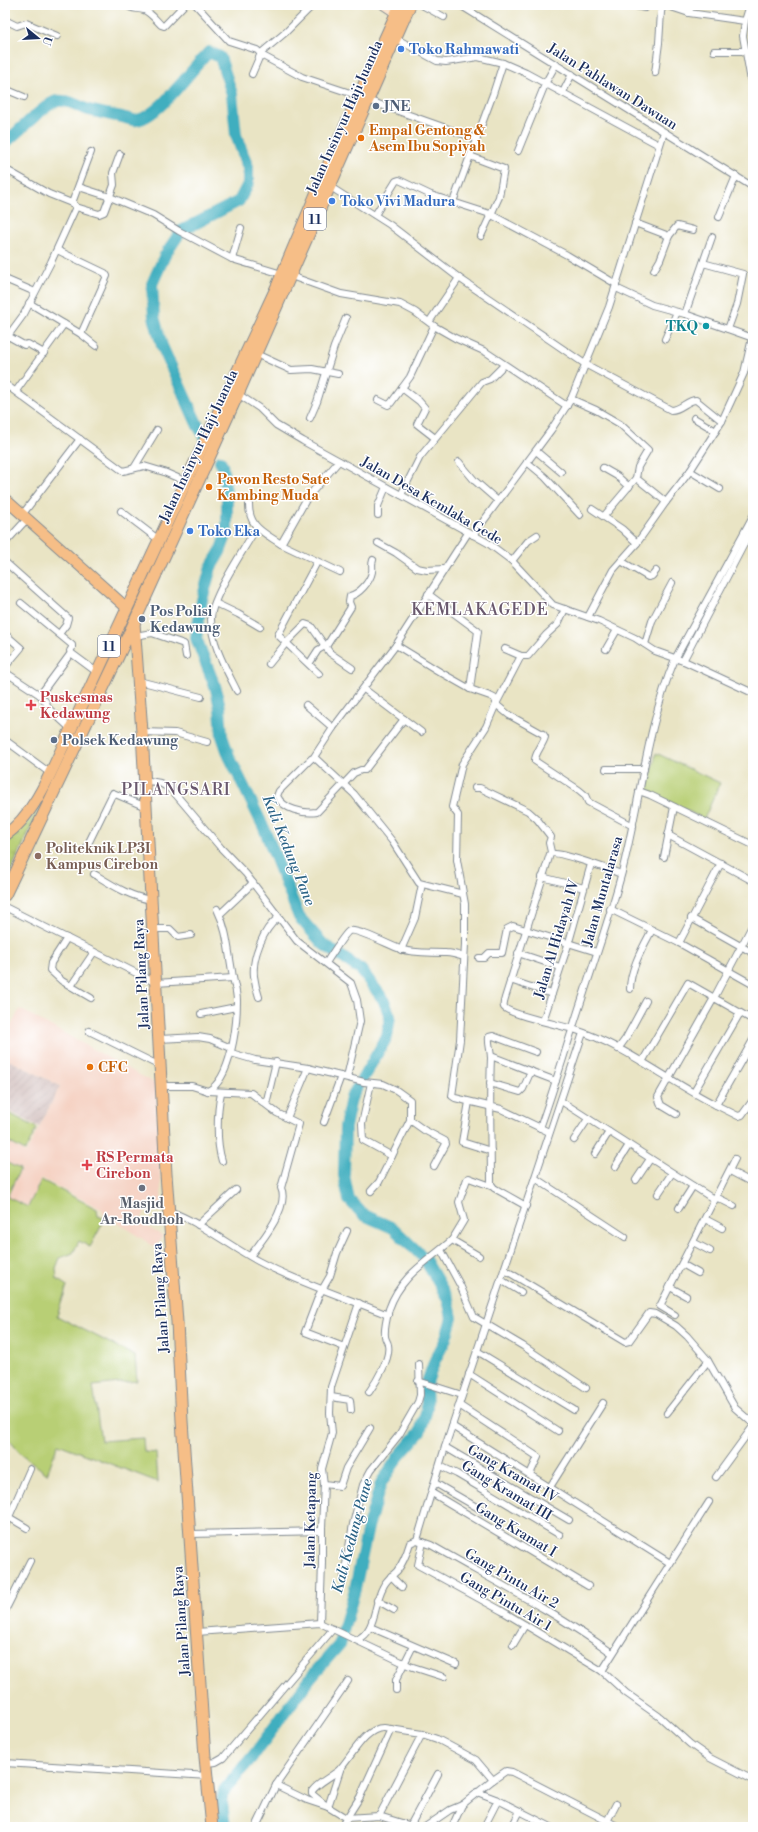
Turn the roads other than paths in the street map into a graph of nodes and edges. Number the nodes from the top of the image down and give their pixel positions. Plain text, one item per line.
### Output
1 (126, 5) edge
2 (184, 5) edge
3 (196, 5) edge
4 (313, 5) edge
5 (384, 5) edge
6 (410, 5) edge
7 (422, 5) edge
8 (460, 5) edge
9 (632, 5) edge
10 (664, 5) edge
11 (691, 5) edge
12 (750, 5) edge
13 (645, 8) dead end
14 (398, 9) edge
15 (689, 13) junction
16 (444, 17) dead end
17 (5, 20) edge
18 (745, 22) junction
19 (57, 36) dead end
20 (395, 38) junction
21 (714, 51) dead end
22 (746, 51) junction
23 (261, 53) junction
24 (503, 63) junction
25 (556, 64) junction
26 (655, 73) dead end
27 (252, 74) dead end
28 (572, 74) junction
29 (546, 82) junction
30 (565, 88) junction
31 (5, 89) edge
32 (753, 92) edge
33 (24, 97) dead end
34 (363, 98) junction
35 (664, 132) junction
36 (477, 139) junction
37 (660, 142) junction
38 (342, 144) junction
39 (518, 151) dead end
40 (91, 152) dead end
41 (120, 154) dead end
42 (470, 156) junction
43 (5, 169) edge
44 (736, 176) junction
45 (329, 186) junction
46 (79, 187) junction
47 (753, 187) edge
48 (110, 197) junction
49 (453, 202) junction
50 (74, 205) junction
51 (490, 214) junction
52 (375, 215) junction
53 (719, 217) dead end
54 (635, 223) junction
55 (241, 228) dead end
56 (693, 230) dead end
57 (481, 236) dead end
58 (669, 236) junction
59 (712, 236) dead end
60 (57, 250) junction
61 (232, 259) junction
62 (702, 263) junction
63 (654, 270) dead end
64 (459, 278) junction
65 (5, 279) edge
66 (284, 280) junction
67 (616, 286) junction
68 (35, 292) junction
69 (29, 303) junction
70 (677, 312) junction
71 (685, 314) junction
72 (346, 318) dead end
73 (64, 324) junction
74 (431, 324) junction
75 (728, 329) junction
76 (7, 334) edge
77 (81, 334) junction
78 (752, 338) edge
79 (665, 339) dead end
80 (96, 346) dead end
81 (44, 353) junction
82 (256, 354) junction
83 (585, 364) junction
84 (504, 365) junction
85 (327, 372) junction
86 (338, 374) dead end
87 (5, 384) edge
88 (402, 388) junction
89 (16, 391) junction
90 (238, 394) junction
91 (571, 399) junction
92 (378, 400) dead end
93 (567, 406) junction
94 (310, 418) dead end
95 (694, 418) dead end
96 (722, 421) junction
97 (217, 429) junction
98 (157, 430) dead end
99 (716, 431) junction
100 (435, 438) junction
101 (80, 439) junction
102 (536, 451) junction
103 (339, 461) junction
104 (459, 462) dead end
105 (528, 462) junction
106 (134, 468) junction
107 (603, 468) dead end
108 (690, 471) junction
109 (561, 472) dead end
110 (636, 478) junction
111 (187, 482) junction
112 (386, 487) junction
113 (629, 487) junction
114 (720, 489) dead end
115 (401, 495) junction
116 (5, 499) edge
117 (498, 501) junction
118 (249, 502) dead end
119 (666, 502) junction
120 (180, 507) junction
121 (592, 509) dead end
122 (121, 511) dead end
123 (378, 514) dead end
124 (580, 515) dead end
125 (604, 516) junction
126 (753, 516) edge
127 (25, 517) junction
128 (753, 527) edge
129 (256, 528) junction
130 (471, 534) junction
131 (537, 535) dead end
132 (159, 540) junction
133 (5, 543) edge
134 (378, 543) dead end
135 (637, 543) junction
136 (281, 544) junction
137 (373, 560) dead end
138 (512, 561) junction
139 (621, 561) junction
140 (5, 562) edge
141 (318, 562) junction
142 (731, 564) junction
143 (444, 569) junction
144 (656, 571) dead end
145 (340, 572) dead end
146 (672, 583) dead end
147 (428, 594) junction
148 (21, 603) dead end
149 (215, 604) junction
150 (127, 608) junction
151 (565, 609) junction
152 (588, 617) junction
153 (260, 627) dead end
154 (616, 630) junction
155 (115, 632) junction
156 (5, 634) edge
157 (59, 634) junction
158 (131, 637) junction
159 (286, 643) junction
160 (645, 644) junction
161 (396, 645) junction
162 (325, 647) junction
163 (504, 649) dead end
164 (606, 649) dead end
165 (71, 654) junction
166 (186, 656) dead end
167 (521, 656) junction
168 (680, 660) junction
169 (269, 664) dead end
170 (309, 664) junction
171 (5, 667) edge
172 (352, 668) dead end
173 (5, 672) edge
174 (98, 673) junction
175 (319, 674) dead end
176 (139, 681) junction
177 (470, 689) junction
178 (364, 690) junction
179 (237, 691) dead end
180 (753, 693) edge
181 (40, 695) junction
182 (201, 697) dead end
183 (496, 704) junction
184 (306, 705) dead end
185 (404, 720) junction
186 (333, 728) junction
187 (71, 729) junction
188 (142, 732) junction
189 (421, 732) dead end
190 (5, 740) edge
191 (208, 742) dead end
192 (311, 759) dead end
193 (606, 769) dead end
194 (644, 769) junction
195 (50, 773) junction
196 (144, 780) junction
197 (345, 785) junction
198 (475, 788) dead end
199 (642, 792) junction
200 (146, 807) junction
201 (674, 808) junction
202 (633, 826) junction
203 (5, 835) edge
204 (668, 835) junction
205 (753, 845) edge
206 (88, 846) dead end
207 (551, 853) junction
208 (664, 857) dead end
209 (721, 863) junction
210 (591, 864) junction
211 (94, 874) dead end
212 (621, 874) junction
213 (542, 877) junction
214 (753, 881) edge
215 (253, 883) junction
216 (422, 884) junction
217 (584, 888) junction
218 (463, 894) junction
219 (5, 895) edge
220 (152, 900) junction
221 (5, 907) edge
222 (611, 910) junction
223 (278, 918) junction
224 (691, 918) junction
225 (753, 924) edge
226 (153, 929) junction
227 (526, 929) junction
228 (652, 930) junction
229 (191, 935) dead end
230 (67, 938) junction
231 (570, 942) junction
232 (679, 943) junction
233 (741, 947) junction
234 (401, 950) junction
235 (94, 952) junction
236 (597, 952) junction
237 (518, 953) junction
238 (753, 953) edge
239 (464, 957) junction
240 (484, 957) dead end
241 (326, 963) junction
242 (560, 967) junction
243 (728, 971) junction
244 (233, 978) junction
245 (510, 980) junction
246 (156, 983) junction
247 (752, 984) edge
248 (71, 986) junction
249 (630, 989) dead end
250 (552, 994) junction
251 (91, 998) dead end
252 (259, 998) dead end
253 (714, 998) junction
254 (646, 1001) dead end
255 (236, 1007) junction
256 (740, 1013) junction
257 (201, 1014) dead end
258 (753, 1020) edge
259 (543, 1021) junction
260 (90, 1031) dead end
261 (577, 1031) junction
262 (159, 1039) junction
263 (753, 1040) edge
264 (618, 1049) junction
265 (231, 1050) junction
266 (536, 1052) dead end
267 (491, 1056) junction
268 (276, 1062) junction
269 (642, 1062) junction
270 (160, 1066) junction
271 (308, 1068) junction
272 (531, 1071) junction
273 (344, 1076) junction
274 (669, 1078) junction
275 (556, 1081) junction
276 (368, 1083) junction
277 (490, 1084) junction
278 (162, 1086) junction
279 (208, 1092) junction
280 (694, 1092) junction
281 (221, 1093) junction
282 (753, 1100) edge
283 (561, 1101) junction
284 (469, 1102) junction
285 (266, 1104) junction
286 (716, 1104) junction
287 (491, 1107) junction
288 (676, 1114) dead end
289 (287, 1118) junction
290 (588, 1118) junction
291 (410, 1120) junction
292 (324, 1122) dead end
293 (544, 1130) junction
294 (609, 1132) junction
295 (574, 1140) dead end
296 (629, 1145) junction
297 (491, 1151) junction
298 (595, 1154) dead end
299 (392, 1156) junction
300 (650, 1159) junction
301 (735, 1159) dead end
302 (222, 1160) dead end
303 (434, 1166) dead end
304 (615, 1167) dead end
305 (730, 1171) junction
306 (672, 1173) junction
307 (535, 1178) junction
308 (636, 1180) dead end
309 (747, 1180) dead end
310 (491, 1186) junction
311 (693, 1186) junction
312 (236, 1190) dead end
313 (371, 1191) dead end
314 (658, 1194) dead end
315 (715, 1198) junction
316 (521, 1203) junction
317 (734, 1206) dead end
318 (679, 1208) dead end
319 (170, 1211) junction
320 (705, 1219) junction
321 (198, 1224) junction
322 (722, 1228) dead end
323 (346, 1231) dead end
324 (625, 1238) dead end
325 (452, 1240) junction
326 (693, 1242) junction
327 (710, 1251) dead end
328 (438, 1252) junction
329 (250, 1256) junction
330 (479, 1256) dead end
331 (682, 1264) junction
332 (505, 1270) junction
333 (698, 1273) dead end
334 (501, 1280) junction
335 (670, 1287) junction
336 (323, 1289) junction
337 (521, 1292) dead end
338 (686, 1296) dead end
339 (359, 1303) junction
340 (668, 1311) junction
341 (388, 1315) junction
342 (675, 1315) dead end
343 (663, 1319) junction
344 (483, 1323) junction
345 (344, 1347) junction
346 (477, 1351) junction
347 (708, 1361) junction
348 (419, 1364) dead end
349 (469, 1374) junction
350 (419, 1381) junction
351 (586, 1388) dead end
352 (369, 1392) dead end
353 (460, 1395) junction
354 (330, 1398) junction
355 (603, 1403) dead end
356 (459, 1405) junction
357 (351, 1410) dead end
358 (574, 1410) dead end
359 (667, 1413) dead end
360 (751, 1420) edge
361 (452, 1426) junction
362 (370, 1428) dead end
363 (558, 1431) dead end
364 (752, 1432) edge
365 (445, 1447) junction
366 (440, 1466) junction
367 (30, 1469) dead end
368 (530, 1474) junction
369 (716, 1477) dead end
370 (435, 1483) junction
371 (324, 1484) junction
372 (550, 1487) junction
373 (432, 1493) junction
374 (709, 1502) dead end
375 (7, 1516) edge
376 (492, 1516) dead end
377 (569, 1520) dead end
378 (5, 1526) edge
379 (27, 1528) dead end
380 (322, 1532) junction
381 (190, 1534) junction
382 (560, 1535) dead end
383 (418, 1541) junction
384 (30, 1560) dead end
385 (670, 1563) junction
386 (344, 1576) dead end
387 (391, 1576) junction
388 (402, 1586) dead end
389 (588, 1586) dead end
390 (377, 1600) junction
391 (394, 1610) dead end
392 (5, 1611) edge
393 (320, 1623) junction
394 (525, 1625) junction
395 (370, 1627) junction
396 (334, 1630) junction
397 (196, 1632) junction
398 (355, 1639) junction
399 (513, 1645) dead end
400 (413, 1646) junction
401 (612, 1653) junction
402 (404, 1664) junction
403 (456, 1664) dead end
404 (602, 1671) junction
405 (444, 1678) dead end
406 (348, 1681) dead end
407 (396, 1690) dead end
408 (391, 1729) junction
409 (422, 1734) junction
410 (5, 1762) edge
411 (206, 1763) junction
412 (340, 1769) junction
413 (438, 1774) dead end
414 (208, 1776) junction
415 (493, 1780) junction
416 (753, 1780) edge
417 (276, 1785) junction
418 (478, 1792) junction
419 (498, 1800) junction
420 (616, 1804) dead end
421 (462, 1806) junction
422 (328, 1807) junction
423 (520, 1811) junction
424 (379, 1816) junction
425 (346, 1818) junction
426 (397, 1824) edge
427 (606, 1824) edge
428 (542, 1825) edge
429 (412, 1826) edge
430 (212, 1827) edge
431 (256, 1827) edge
432 (341, 1827) edge
433 (425, 1827) edge
434 (452, 1827) edge
435 (484, 1827) edge
436 (512, 1827) edge
437 (551, 1827) edge
438 (619, 1827) edge

1 - 2 street
3 - 23 street
4 - 23 street
5 - 14 street
6 - 20 highway, Jalan Insinyur Haji Juanda / 11
7 - 16 street
8 - 25 street, Jalan Pahlawan Dawuan
9 - 13 street
10 - 15 street
10 - 26 street
11 - 15 street
12 - 18 street
14 - 34 highway, Jalan Insinyur Haji Juanda / 11
15 - 18 street
17 - 19 street
18 - 22 street
20 - 24 street
20 - 34 highway, Jalan Insinyur Haji Juanda / 11
21 - 22 street
22 - 32 street
23 - 27 street
23 - 34 street
24 - 29 street
24 - 36 street
25 - 28 street, Jalan Pahlawan Dawuan
25 - 29 street
28 - 30 street
28 - 35 street, Jalan Pahlawan Dawuan
29 - 30 street
29 - 39 street
30 - 37 street
31 - 33 street
34 - 36 street
34 - 38 highway, Jalan Insinyur Haji Juanda / 11
35 - 37 street
35 - 44 street, Jalan Pahlawan Dawuan
36 - 42 street
37 - 54 street
38 - 45 highway, Jalan Insinyur Haji Juanda / 11
38 - 66 highway, Jalan Insinyur Haji Juanda / 11
40 - 46 street
41 - 48 street
42 - 49 street
42 - 51 street
43 - 50 street
44 - 47 street, Jalan Pahlawan Dawuan
44 - 53 street
45 - 52 street
45 - 66 highway, Jalan Insinyur Haji Juanda / 11
46 - 48 street
46 - 50 street
48 - 50 street
48 - 61 street
49 - 51 street
49 - 52 street
50 - 60 street
51 - 57 street
51 - 67 street
52 - 64 street
54 - 58 street
54 - 67 street
55 - 61 street
56 - 58 street
58 - 63 street
59 - 62 street
60 - 68 street
60 - 77 street
61 - 66 street
62 - 71 street
62 - 75 street
64 - 74 street
64 - 83 street
65 - 68 street
66 - 74 street
66 - 82 highway, Jalan Insinyur Haji Juanda / 11
66 - 97 highway, Jalan Insinyur Haji Juanda / 11
67 - 70 street
67 - 83 street
68 - 69 street
69 - 73 street
69 - 76 street
70 - 71 street
70 - 79 street
71 - 75 street
72 - 85 street
73 - 77 street
73 - 81 street
74 - 84 street
74 - 88 street
75 - 78 street
76 - 81 street
77 - 80 street
78 - 96 street
81 - 89 street
82 - 85 street
82 - 90 highway, Jalan Insinyur Haji Juanda / 11
83 - 91 street
83 - 96 street
84 - 93 street
84 - 100 street
85 - 86 street
85 - 94 street
87 - 89 street
88 - 92 street
88 - 100 street
89 - 101 street
90 - 97 highway, Jalan Insinyur Haji Juanda / 11
90 - 103 street, Jalan Desa Kemlaka Gede
91 - 93 street
91 - 110 street
93 - 102 street
95 - 99 street
96 - 99 street
97 - 111 highway, Jalan Insinyur Haji Juanda / 11
97 - 120 highway, Jalan Insinyur Haji Juanda / 11
98 - 106 street
99 - 108 street
100 - 115 street
101 - 106 street
101 - 127 street
102 - 105 street
102 - 109 street
103 - 112 street, Jalan Desa Kemlaka Gede
103 - 136 street
104 - 117 street
105 - 117 street
105 - 124 street
106 - 111 street
107 - 113 street
108 - 114 street
108 - 119 street
110 - 113 street
110 - 119 street
111 - 120 highway, Jalan Insinyur Haji Juanda / 11
112 - 115 street, Jalan Desa Kemlaka Gede
112 - 123 street
113 - 125 street
115 - 130 street, Jalan Desa Kemlaka Gede
116 - 127 main road
117 - 130 street
118 - 129 street
119 - 135 street
120 - 132 highway, Jalan Insinyur Haji Juanda / 11
120 - 158 highway, Jalan Insinyur Haji Juanda / 11
121 - 125 street
122 - 132 street
125 - 135 street
126 - 142 street
127 - 133 street
127 - 150 main road
128 - 142 street
129 - 136 street
129 - 149 street
130 - 138 street, Jalan Desa Kemlaka Gede
130 - 143 street
131 - 138 street
132 - 150 highway, Jalan Insinyur Haji Juanda / 11
134 - 143 street
135 - 139 street
136 - 141 street
137 - 162 street
138 - 151 street, Jalan Desa Kemlaka Gede
139 - 144 street
139 - 152 street
140 - 157 street
141 - 145 street
141 - 159 street
142 - 168 street
142 - 168 street
143 - 147 street
146 - 160 street
147 - 161 street
147 - 177 street
148 - 157 street
149 - 153 street
149 - 179 street
150 - 155 highway, Jalan Insinyur Haji Juanda / 11
151 - 152 street, Jalan Desa Kemlaka Gede
151 - 167 street
152 - 154 street, Jalan Desa Kemlaka Gede
154 - 160 street, Jalan Desa Kemlaka Gede
154 - 164 street
155 - 158 highway
155 - 174 highway, Jalan Insinyur Haji Juanda / 11
156 - 171 street
157 - 165 street
158 - 166 street
158 - 176 highway, Jalan Pilang Raya
158 - 219 highway, Jalan Insinyur Haji Juanda / 11
159 - 162 street
159 - 169 street
159 - 170 street
160 - 168 street, Jalan Desa Kemlaka Gede
161 - 177 street
161 - 178 street
162 - 170 street
162 - 172 street
163 - 167 street
165 - 174 street
165 - 181 street
167 - 183 street
168 - 180 street, Jalan Desa Kemlaka Gede
168 - 194 street, Jalan Muntalarasa
170 - 175 street
173 - 181 street
174 - 187 highway, Jalan Insinyur Haji Juanda / 11
176 - 182 street
176 - 188 highway, Jalan Pilang Raya
177 - 183 street
178 - 185 street
178 - 186 street
181 - 187 street
183 - 202 street
183 - 218 street
184 - 186 street
185 - 189 street
185 - 197 street
186 - 197 street
187 - 195 highway, Jalan Insinyur Haji Juanda / 11
188 - 191 street
188 - 196 highway, Jalan Pilang Raya
190 - 195 street
192 - 197 street
193 - 194 street
194 - 199 street, Jalan Muntalarasa
195 - 203 highway, Jalan Insinyur Haji Juanda / 11
196 - 200 highway, Jalan Pilang Raya
196 - 215 street
197 - 216 street
198 - 207 street
199 - 201 street
199 - 202 street, Jalan Muntalarasa
200 - 206 street
200 - 220 highway, Jalan Pilang Raya
201 - 204 street
201 - 205 street
202 - 212 street, Jalan Muntalarasa
204 - 208 street
204 - 209 street
207 - 210 street
207 - 213 street
209 - 214 street
209 - 224 street
210 - 212 street
210 - 217 street, Jalan Al Hidayah IV
211 - 220 street
212 - 222 street, Jalan Muntalarasa
213 - 217 street
213 - 227 street
215 - 223 street
215 - 244 street
216 - 218 street
216 - 234 street
217 - 231 street, Jalan Al Hidayah IV
218 - 239 street
220 - 226 highway, Jalan Pilang Raya
221 - 230 street
222 - 228 street
222 - 236 street, Jalan Muntalarasa
223 - 241 street
223 - 252 street
224 - 232 street
224 - 233 street
225 - 233 street
226 - 229 street
226 - 246 highway, Jalan Pilang Raya
227 - 231 street
227 - 237 street
227 - 240 street
228 - 232 street
228 - 249 street
230 - 235 street
230 - 248 street
231 - 236 street
231 - 242 street, Jalan Al Hidayah IV
232 - 243 street
233 - 238 street
233 - 243 street
234 - 239 street
234 - 241 street
235 - 246 street
235 - 248 street
236 - 261 street, Jalan Muntalarasa
237 - 242 street
237 - 245 street
239 - 284 street
241 - 273 street
242 - 250 street, Jalan Al Hidayah IV
243 - 247 street
243 - 253 street
244 - 246 street
244 - 255 street
245 - 250 street
245 - 259 street
246 - 262 highway, Jalan Pilang Raya
248 - 251 street
250 - 259 street, Jalan Al Hidayah IV
253 - 256 street
253 - 269 street
253 - 274 street
254 - 264 street
255 - 257 street
255 - 265 street
256 - 258 street
256 - 280 street
259 - 261 street
260 - 270 street
261 - 264 street
261 - 275 street, Jalan Muntalarasa
261 - 283 street
262 - 265 street
262 - 270 highway, Jalan Pilang Raya
263 - 286 street
264 - 269 street
265 - 268 street
265 - 279 street
266 - 267 street
267 - 272 street
267 - 277 street
268 - 271 street
268 - 285 street
269 - 274 street
270 - 278 highway, Jalan Pilang Raya
271 - 273 street
271 - 289 street
272 - 275 street
272 - 277 street
273 - 276 street
273 - 292 street
274 - 280 street
274 - 288 street
275 - 293 street, Jalan Muntalarasa
276 - 291 street
276 - 299 street
277 - 287 street
278 - 279 street
278 - 319 highway, Jalan Pilang Raya
279 - 281 street
280 - 286 street
281 - 285 street
281 - 302 street
282 - 286 street
283 - 290 street
283 - 293 street
284 - 287 street
284 - 297 street
285 - 289 street
287 - 293 street
287 - 297 street
289 - 329 street
290 - 294 street
290 - 295 street
291 - 299 street
291 - 303 street
293 - 307 street
294 - 296 street
294 - 298 street
296 - 300 street
296 - 304 street
297 - 310 street
299 - 313 street
300 - 306 street
300 - 308 street
301 - 305 street
305 - 309 street
305 - 315 street
306 - 311 street
306 - 314 street
307 - 316 street
307 - 324 street
310 - 316 street
310 - 325 street
311 - 315 street
311 - 318 street
312 - 321 street
315 - 317 street
315 - 320 street
316 - 332 street
319 - 321 street
319 - 381 highway, Jalan Pilang Raya
320 - 322 street
320 - 326 street
321 - 329 street
323 - 336 street
325 - 328 street
325 - 330 street
326 - 327 street
326 - 331 street
328 - 341 street
328 - 344 street
329 - 336 street
331 - 333 street
331 - 335 street
332 - 334 street
332 - 343 street
334 - 337 street
334 - 344 street
335 - 338 street
335 - 340 street
336 - 339 street
336 - 345 street
339 - 341 street
339 - 345 street, Jalan Ketapang
340 - 342 street
340 - 343 street
341 - 352 street
343 - 347 street
344 - 346 street
344 - 351 street
345 - 354 street, Jalan Ketapang
346 - 349 street
346 - 358 street
347 - 359 street
347 - 360 street
348 - 350 street
349 - 353 street
349 - 363 street
350 - 353 street
350 - 386 street
353 - 356 street
354 - 357 street
354 - 371 street, Jalan Ketapang
355 - 372 street
356 - 361 street
356 - 368 street
360 - 364 street
361 - 365 street
361 - 368 street
362 - 371 street
364 - 369 street
365 - 366 street
365 - 377 street, Gang Kramat IV
366 - 370 street
366 - 382 street, Gang Kramat III
367 - 375 street
368 - 372 street
370 - 373 street
370 - 376 street
371 - 380 street, Jalan Ketapang
372 - 385 street
373 - 383 street
373 - 389 street, Gang Kramat I
374 - 385 street
375 - 378 street
375 - 379 street
380 - 381 street
380 - 393 street, Jalan Ketapang
381 - 397 highway, Jalan Pilang Raya
383 - 387 street
383 - 394 street, Gang Pintu Air 1
383 - 401 street, Gang Pintu Air 2
384 - 392 street
385 - 401 street
387 - 388 street
387 - 390 street
390 - 391 street
390 - 395 street
393 - 396 street
393 - 397 street
394 - 399 street
394 - 404 street, Gang Pintu Air 1
395 - 398 street
395 - 400 street
396 - 398 street
396 - 411 street
397 - 411 highway, Jalan Pilang Raya
398 - 402 street
400 - 402 street
400 - 403 street
401 - 404 street
402 - 405 street
402 - 407 street
404 - 416 street, Gang Pintu Air 1
406 - 417 street
408 - 409 street
408 - 412 street
408 - 425 street
409 - 415 street
409 - 424 street
410 - 414 street
411 - 414 highway, Jalan Pilang Raya
412 - 422 street
412 - 422 street
413 - 429 street
414 - 430 highway, Jalan Pilang Raya
415 - 418 street
415 - 427 street
417 - 422 street
417 - 431 street
418 - 419 street
418 - 421 street
419 - 423 street
419 - 435 street
420 - 427 street
421 - 433 street
421 - 434 street
422 - 425 street
423 - 428 street
423 - 436 street
424 - 425 street
424 - 426 street
425 - 432 street
426 - 429 street
427 - 438 street
428 - 437 street

